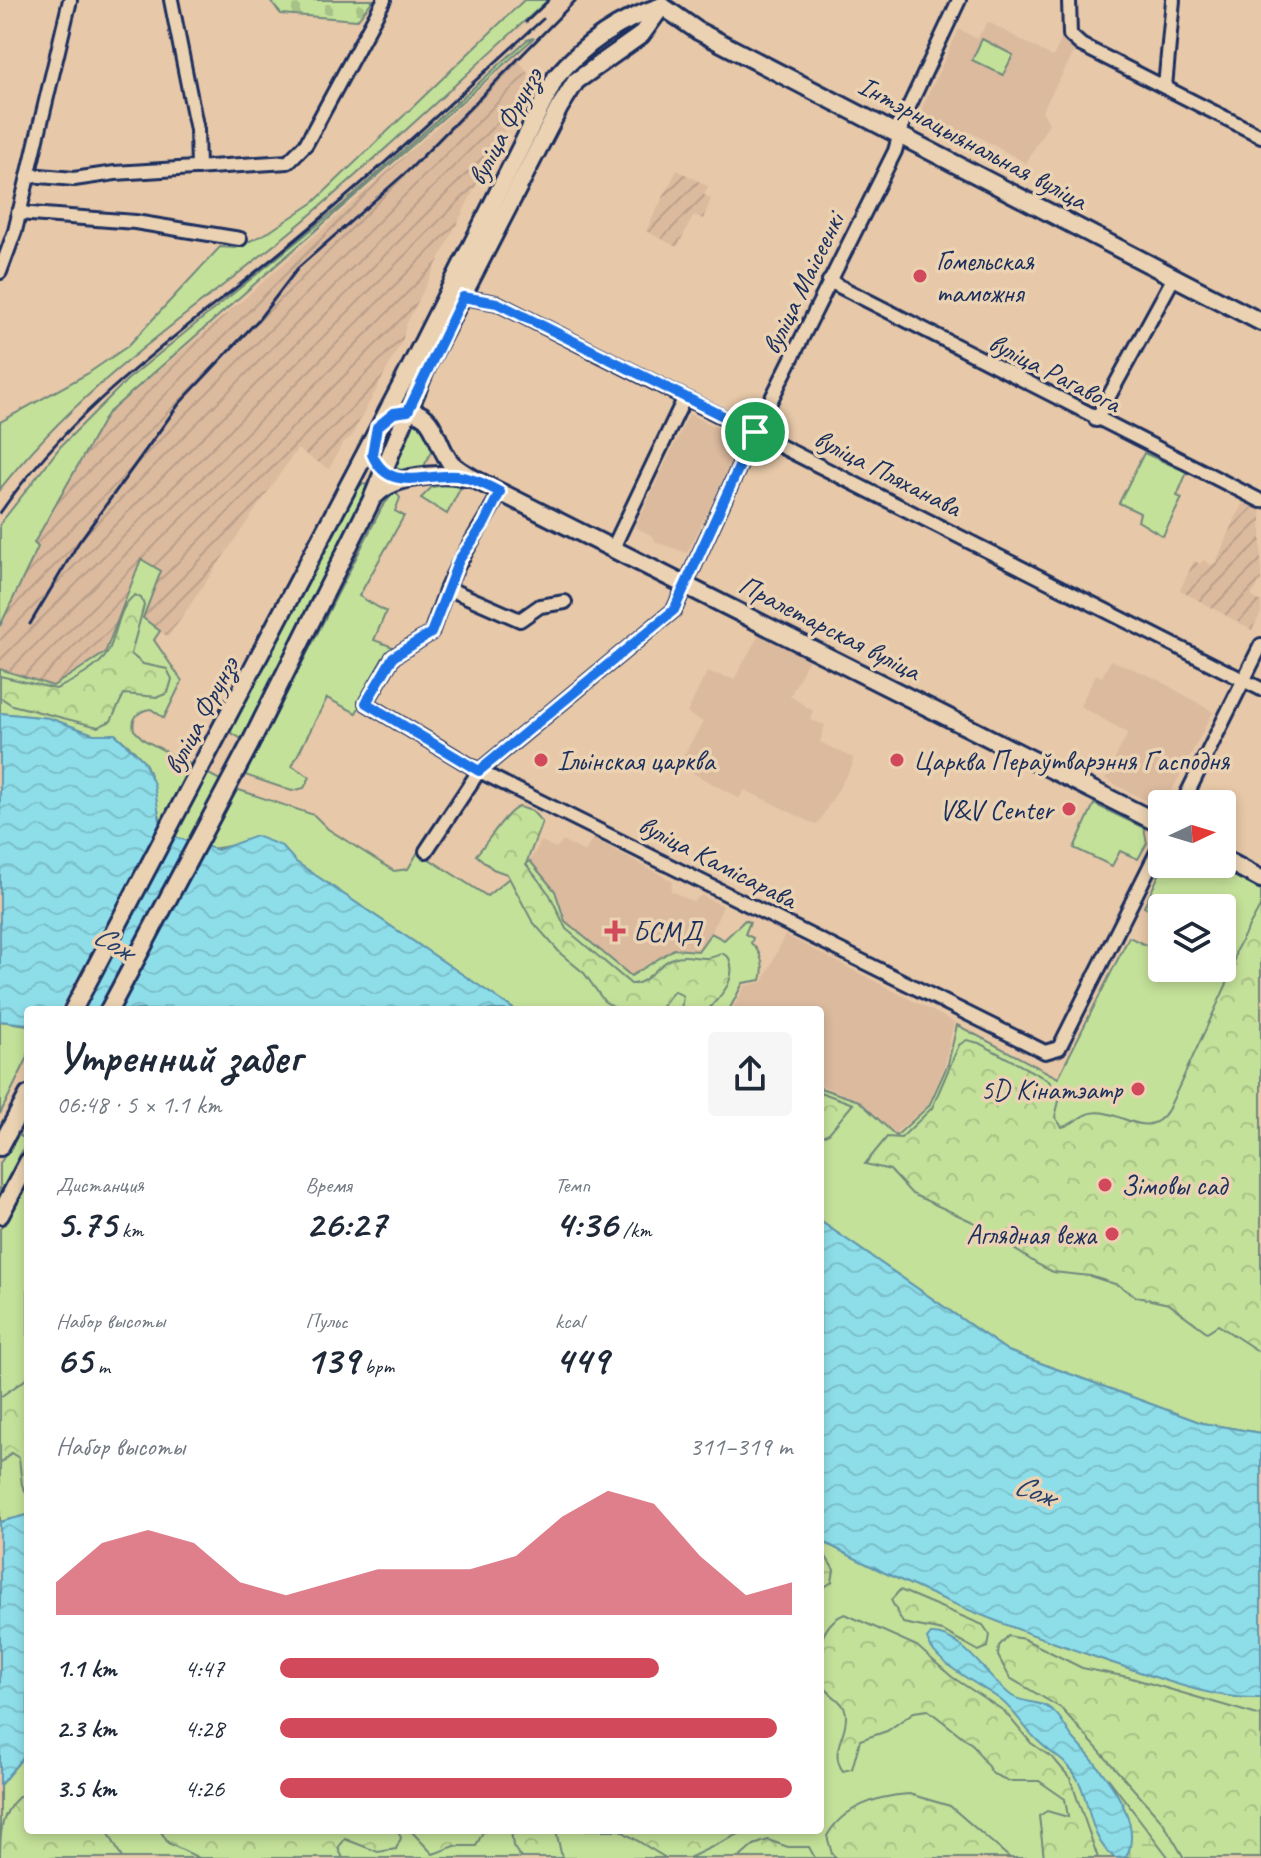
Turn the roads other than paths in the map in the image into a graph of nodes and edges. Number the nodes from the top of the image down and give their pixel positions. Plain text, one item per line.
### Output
1 (70, 0) edge
2 (171, 0) edge
3 (384, 0) edge
4 (959, 0) edge
5 (1069, 0) edge
6 (1173, 0) edge
7 (662, 3) edge
8 (1165, 87) junction
9 (899, 133) junction
10 (1261, 136) edge
11 (198, 168) junction
12 (29, 175) junction
13 (18, 213) junction
14 (240, 239) dead end
15 (0, 272) edge
16 (1174, 277) junction
17 (829, 281) junction
18 (463, 297) junction
19 (1261, 322) edge
20 (428, 363) junction
21 (684, 399) junction
22 (408, 411) junction
23 (1096, 420) junction
24 (382, 421) junction
25 (755, 432) junction
26 (440, 438) junction
27 (371, 443) junction
28 (384, 472) junction
29 (468, 475) junction
30 (409, 479) junction
31 (500, 492) junction
32 (372, 499) junction
33 (1261, 501) edge
34 (613, 548) junction
35 (685, 586) junction
36 (447, 588) junction
37 (565, 602) dead end
38 (1261, 645) edge
39 (1244, 680) junction
40 (1261, 689) edge
41 (479, 771) junction
42 (1189, 790) edge
43 (1148, 818) edge
44 (426, 851) dead end
45 (1236, 866) edge
46 (1148, 870) edge
47 (1261, 879) edge
48 (75, 1006) edge
49 (111, 1006) edge
50 (24, 1102) edge
51 (0, 1147) edge
52 (24, 1170) edge
53 (0, 1215) edge

1 - 12 street
2 - 11 street
3 - 11 street
4 - 9 street, вуліца Маісеенкі
5 - 8 street
6 - 8 street
7 - 9 main road, Інтэрнацыянальная вуліца
7 - 18 main road, вуліца Фрунзэ
7 - 24 main road, вуліца Фрунзэ
8 - 10 street
9 - 16 main road, Інтэрнацыянальная вуліца
9 - 17 street, вуліца Маісеенкі
11 - 12 street
12 - 13 street
13 - 14 street
13 - 15 street
16 - 19 main road, Інтэрнацыянальная вуліца
16 - 23 street
17 - 23 street, вуліца Рагавога
17 - 25 street, вуліца Маісеенкі
18 - 20 main road, вуліца Фрунзэ
18 - 21 street, вуліца Пляханава
20 - 22 main road, вуліца Фрунзэ
20 - 29 main road, вуліца Фрунзэ
21 - 25 street, вуліца Пляханава
21 - 34 street
22 - 24 main road
22 - 26 main road, Пралетарская вуліца
22 - 28 main road, вуліца Фрунзэ
23 - 33 street, вуліца Рагавога
24 - 27 main road, вуліца Фрунзэ
25 - 35 street, вуліца Маісеенкі
25 - 39 street, вуліца Пляханава
26 - 29 main road, Пралетарская вуліца
26 - 30 main road
27 - 28 main road
27 - 48 main road, вуліца Фрунзэ
28 - 30 main road
28 - 32 main road, вуліца Фрунзэ
29 - 30 main road, Пралетарская вуліца
29 - 31 main road, Пралетарская вуліца
30 - 32 main road
31 - 34 main road, Пралетарская вуліца
31 - 36 street
32 - 49 main road, вуліца Фрунзэ
34 - 35 main road, Пралетарская вуліца
35 - 41 street, вуліца Маісеенкі
35 - 43 main road, Пралетарская вуліца
36 - 37 street
36 - 41 street, вуліца Камісарава
38 - 39 street
39 - 40 street, вуліца Пляханава
39 - 42 street
41 - 44 street, вуліца Маісеенкі
41 - 46 street, вуліца Камісарава
45 - 47 main road
50 - 51 main road
52 - 53 main road

